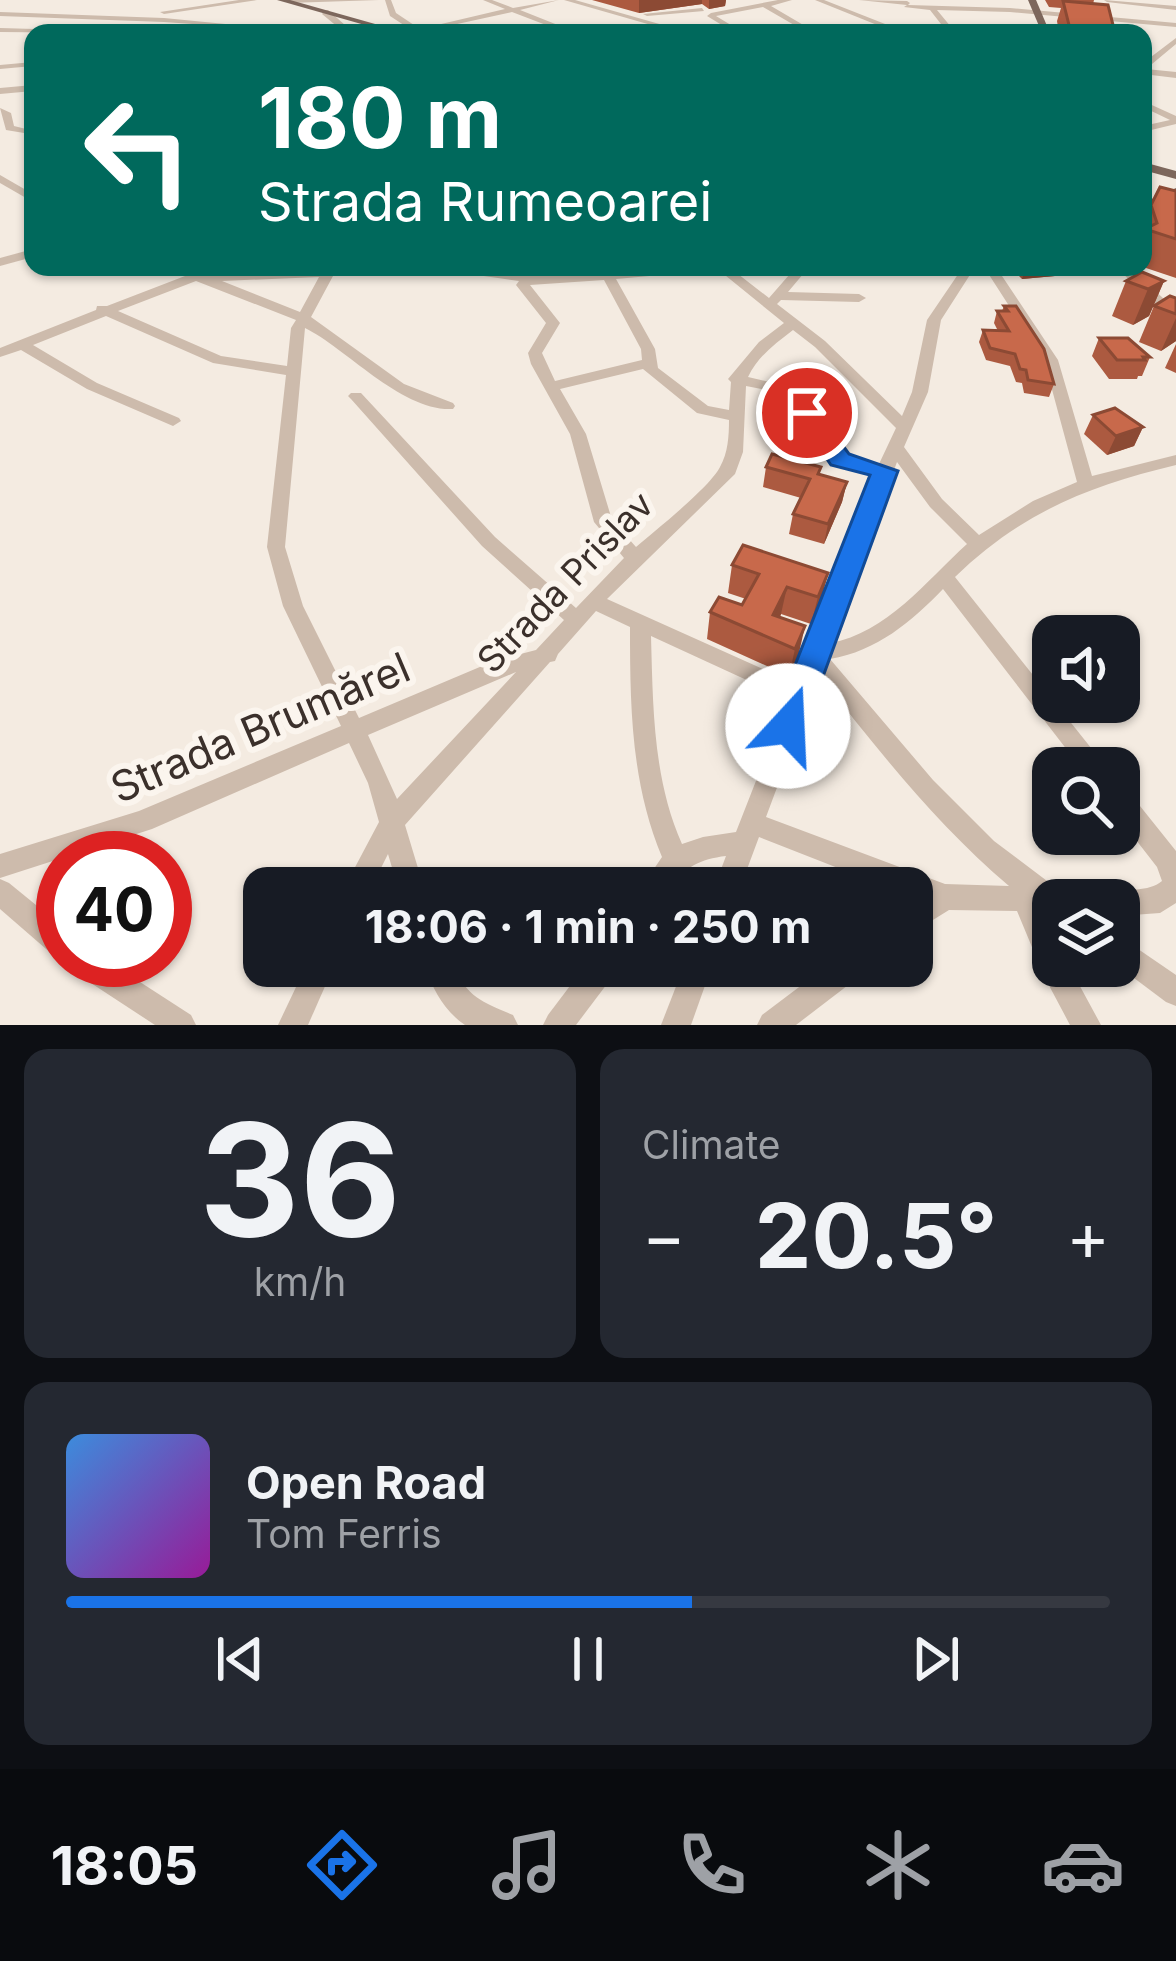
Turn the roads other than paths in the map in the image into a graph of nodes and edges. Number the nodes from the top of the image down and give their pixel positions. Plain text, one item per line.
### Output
1 (254, 0) edge
2 (376, 0) edge
3 (388, 0) edge
4 (486, 0) edge
5 (556, 0) edge
6 (567, 0) edge
7 (687, 0) edge
8 (754, 0) edge
9 (789, 0) edge
10 (818, 0) edge
11 (862, 0) edge
12 (948, 0) edge
13 (977, 0) edge
14 (1029, 0) edge
15 (1090, 0) edge
16 (1107, 0) edge
17 (286, 1) edge
18 (12, 2) edge
19 (0, 3) edge
20 (908, 3) edge
21 (609, 4) edge
22 (769, 7) junction
23 (931, 8) junction
24 (956, 8) junction
25 (1176, 8) edge
26 (985, 9) junction
27 (1002, 9) junction
28 (514, 10) junction
29 (325, 12) junction
30 (706, 12) junction
31 (1039, 12) junction
32 (0, 14) edge
33 (640, 16) junction
34 (117, 17) junction
35 (164, 20) junction
36 (1100, 20) junction
37 (158, 24) edge
38 (210, 24) edge
39 (339, 24) edge
40 (370, 24) edge
41 (408, 24) edge
42 (454, 24) edge
43 (551, 24) edge
44 (663, 24) edge
45 (725, 24) edge
46 (798, 24) edge
47 (881, 24) edge
48 (944, 24) edge
49 (1004, 24) edge
50 (1042, 24) edge
51 (1102, 24) edge
52 (1151, 24) edge
53 (1176, 40) edge
54 (1152, 61) edge
55 (0, 111) edge
56 (24, 130) edge
57 (24, 134) edge
58 (8, 142) dead end
59 (196, 276) edge
60 (237, 276) edge
61 (325, 276) edge
62 (509, 276) edge
63 (526, 276) edge
64 (551, 276) edge
65 (608, 276) edge
66 (735, 276) edge
67 (795, 276) edge
68 (963, 276) edge
69 (996, 276) edge
70 (1132, 276) edge
71 (201, 278) junction
72 (524, 278) junction
73 (860, 298) dead end
74 (774, 300) junction
75 (102, 308) junction
76 (301, 317) junction
77 (1176, 317) edge
78 (793, 322) junction
79 (21, 344) junction
80 (0, 352) edge
81 (648, 363) junction
82 (291, 371) junction
83 (736, 379) junction
84 (551, 387) junction
85 (356, 396) dead end
86 (446, 406) dead end
87 (734, 416) junction
88 (173, 421) dead end
89 (904, 427) junction
90 (895, 448) junction
91 (1176, 460) edge
92 (885, 471) junction
93 (1084, 481) junction
94 (979, 545) junction
95 (635, 558) junction
96 (946, 578) junction
97 (594, 602) junction
98 (578, 620) junction
99 (640, 627) junction
100 (814, 654) junction
101 (548, 655) junction
102 (800, 694) junction
103 (356, 730) junction
104 (1078, 747) edge
105 (393, 820) junction
106 (1140, 826) edge
107 (747, 833) junction
108 (675, 857) junction
109 (0, 866) edge
110 (368, 867) edge
111 (405, 867) edge
112 (668, 867) edge
113 (735, 867) edge
114 (1176, 886) edge
115 (1032, 887) edge
116 (0, 892) edge
117 (945, 897) junction
118 (1032, 899) edge
119 (1140, 901) edge
120 (933, 905) edge
121 (36, 922) edge
122 (1140, 965) edge
123 (123, 987) edge
124 (310, 987) edge
125 (447, 987) edge
126 (588, 987) edge
127 (690, 987) edge
128 (822, 987) edge
129 (1066, 987) edge
130 (1176, 992) edge
131 (465, 1021) edge
132 (181, 1025) edge
133 (293, 1025) edge
134 (503, 1025) edge
135 (558, 1025) edge
136 (676, 1025) edge
137 (772, 1025) edge
138 (1086, 1025) edge

1 - 34 street
2 - 17 street
3 - 41 street
4 - 28 street
5 - 28 street
6 - 21 street
7 - 30 street
8 - 22 street
9 - 22 street
10 - 47 street
11 - 20 street
12 - 24 street
13 - 26 street
14 - 31 main road
15 - 36 street
16 - 25 street
17 - 29 main road
18 - 19 street
20 - 23 street
21 - 33 street
22 - 30 street
22 - 46 street
23 - 24 street
23 - 48 street
24 - 26 street
26 - 27 street
27 - 31 street
27 - 49 street
28 - 42 street
28 - 43 street
29 - 39 street
29 - 40 main road
30 - 33 street
30 - 45 street
31 - 36 street
31 - 50 main road
32 - 34 street
33 - 44 street
34 - 35 street
35 - 37 street
35 - 38 street
36 - 51 street
36 - 52 street
53 - 54 street
55 - 56 street
57 - 58 street
59 - 71 street
60 - 71 street
61 - 76 street
62 - 72 street
63 - 72 street
64 - 72 street
65 - 81 street
66 - 74 street
67 - 74 street
68 - 89 street
69 - 93 street
70 - 77 street
71 - 75 street
71 - 76 street
72 - 84 street
73 - 74 street
74 - 78 street
75 - 79 street
75 - 82 street
76 - 82 street
76 - 86 street
78 - 83 street
78 - 89 street
79 - 80 street
79 - 88 street
81 - 84 street
81 - 87 street
82 - 103 street
83 - 87 street, Strada Prislav
83 - 92 street
84 - 95 street
85 - 98 street
87 - 95 street, Strada Prislav
89 - 90 street
90 - 92 street
90 - 94 street
91 - 93 street
92 - 100 street
93 - 94 street
94 - 96 street
95 - 97 street, Strada Prislav
96 - 100 street
96 - 104 street
97 - 98 street, Strada Prislav
97 - 99 street
98 - 101 street, Strada Prislav
99 - 102 street
99 - 108 street
100 - 102 street
100 - 115 street
101 - 103 street, Strada Brumărel
101 - 105 street, Strada Prislav
102 - 107 street
103 - 105 street
103 - 109 street, Strada Brumărel
105 - 110 street, Strada Prislav
105 - 111 street
106 - 114 street
107 - 108 street
107 - 113 street
107 - 117 street
108 - 112 street
114 - 119 street
116 - 121 street
117 - 118 street
117 - 120 street
122 - 130 street
123 - 132 street
124 - 133 street
125 - 131 street
126 - 135 street
127 - 136 street
128 - 137 street
129 - 138 street
131 - 134 street

